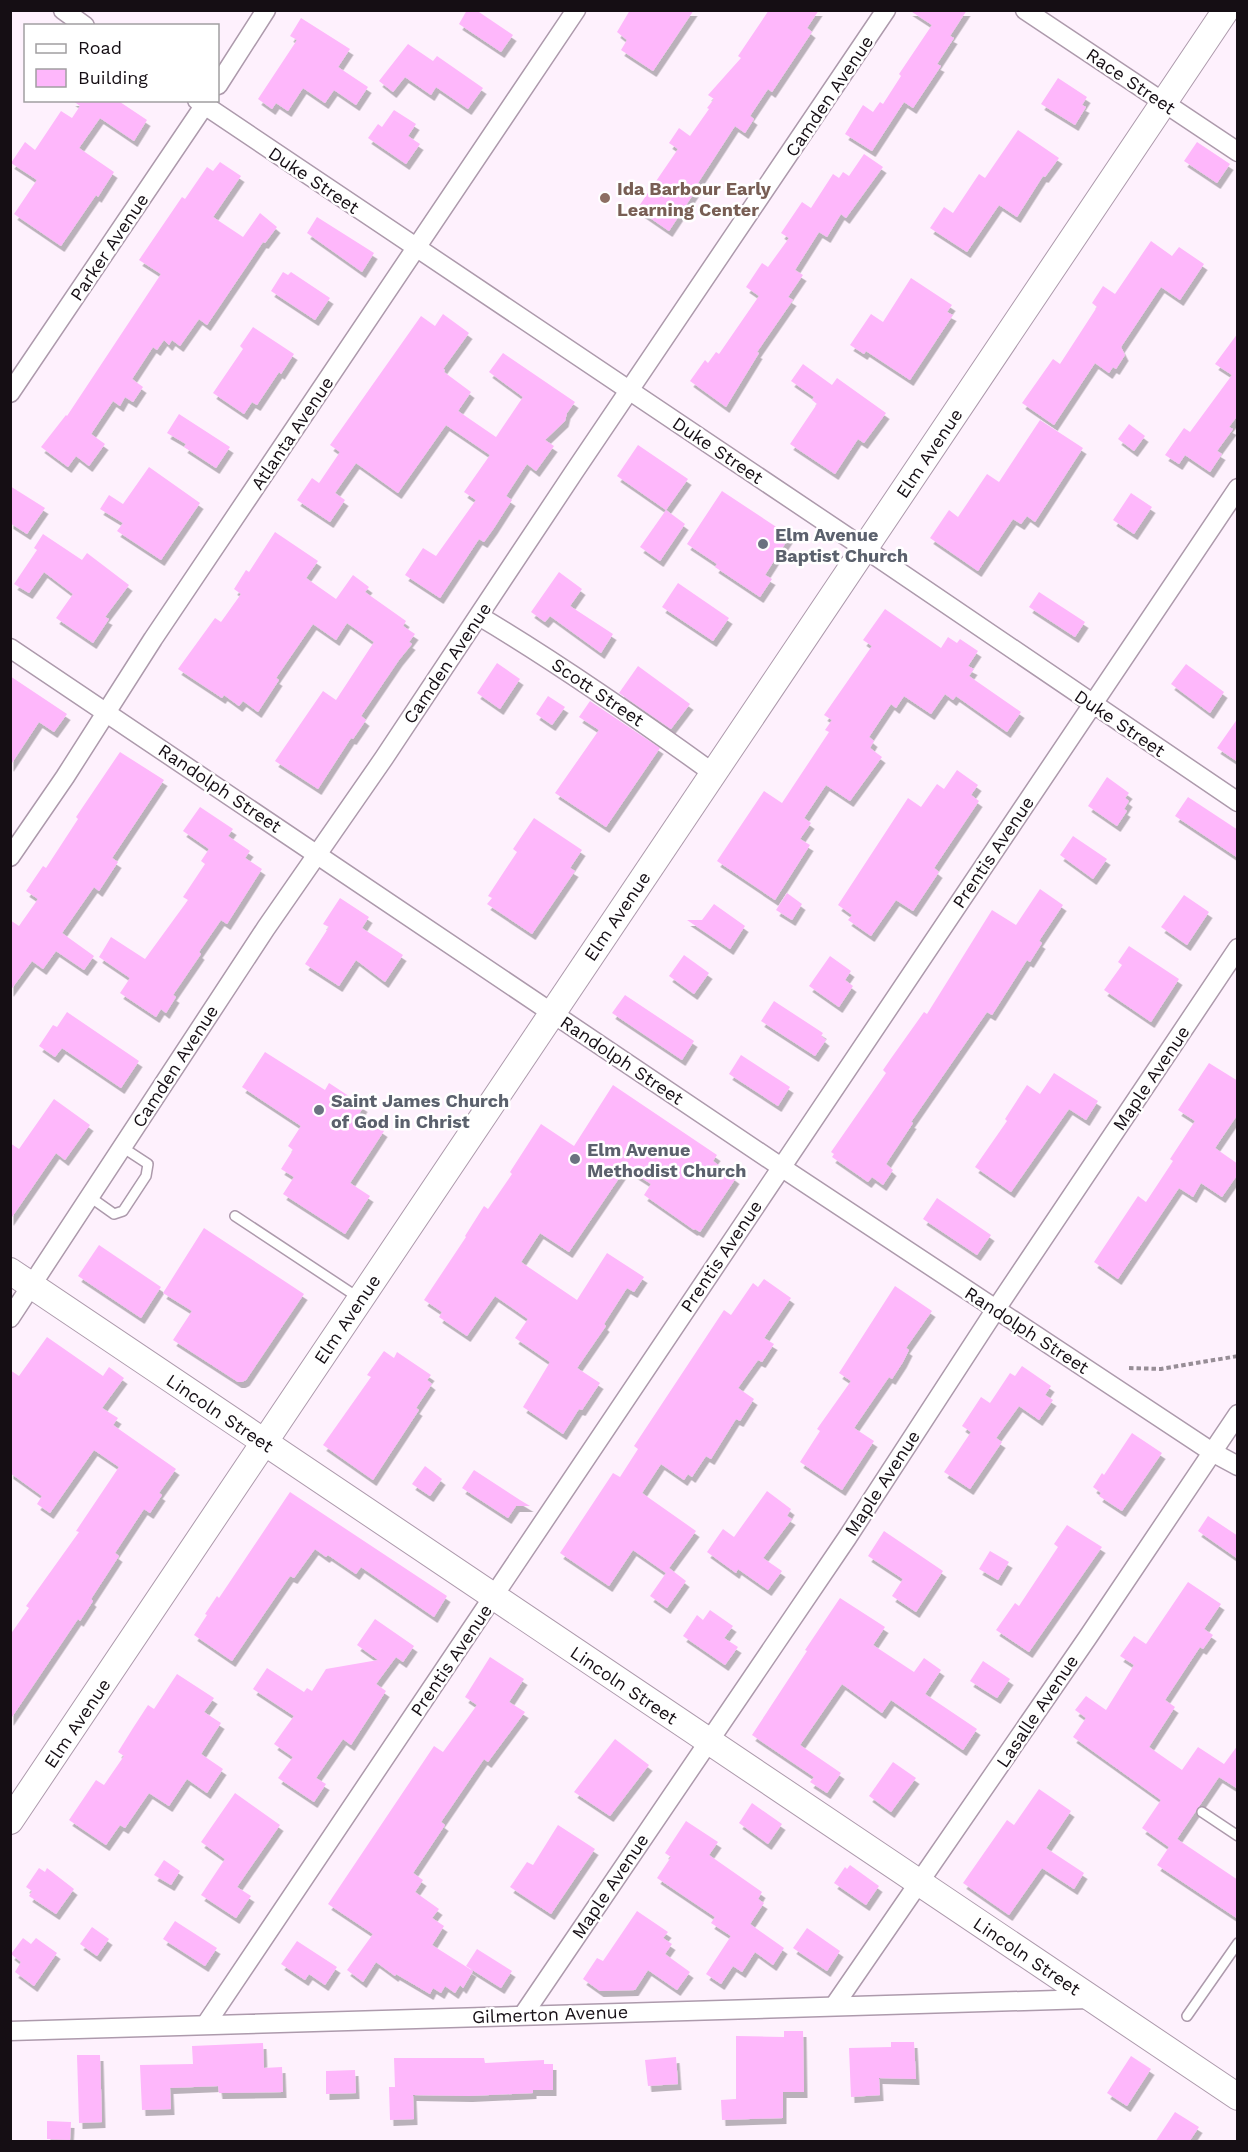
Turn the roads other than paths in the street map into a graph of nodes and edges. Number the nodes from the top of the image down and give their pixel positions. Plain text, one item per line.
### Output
1 (63, 10) edge
2 (266, 10) edge
3 (576, 10) edge
4 (886, 10) edge
5 (1025, 10) edge
6 (1226, 10) edge
7 (82, 24) edge
8 (219, 83) edge
9 (203, 102) edge
10 (1164, 103) junction
11 (1238, 152) edge
12 (416, 248) junction
13 (629, 391) junction
14 (10, 393) edge
15 (1238, 488) edge
16 (864, 548) junction
17 (478, 616) junction
18 (10, 648) edge
19 (1093, 704) junction
20 (106, 712) junction
21 (713, 774) junction
22 (1238, 802) edge
23 (318, 854) junction
24 (10, 857) edge
25 (1238, 948) edge
26 (553, 1013) junction
27 (122, 1147) junction
28 (781, 1167) junction
29 (90, 1197) junction
30 (235, 1216) dead end
31 (10, 1271) edge
32 (32, 1285) junction
33 (361, 1299) junction
34 (996, 1309) junction
35 (10, 1318) edge
36 (1238, 1414) edge
37 (265, 1443) junction
38 (1212, 1452) junction
39 (1238, 1466) edge
40 (493, 1597) junction
41 (708, 1741) junction
42 (1202, 1812) dead end
43 (10, 1821) edge
44 (1238, 1836) edge
45 (919, 1883) junction
46 (1238, 1943) edge
47 (1089, 1999) junction
48 (834, 2006) junction
49 (523, 2015) junction
50 (1187, 2016) dead end
51 (206, 2024) junction
52 (10, 2031) edge
53 (1238, 2097) edge

1 - 7 street
2 - 8 street
3 - 12 street, Atlanta Avenue
4 - 13 street, Camden Avenue
5 - 10 street, Race Street
6 - 10 main road, Elm Avenue
9 - 12 street, Duke Street
9 - 14 street, Parker Avenue
10 - 11 street, Race Street
10 - 16 main road, Elm Avenue
12 - 13 street, Duke Street
12 - 20 street, Atlanta Avenue
13 - 16 street, Duke Street
13 - 17 street, Camden Avenue
15 - 19 street, Prentis Avenue
16 - 19 street, Duke Street
16 - 21 main road, Elm Avenue
17 - 21 street, Scott Street
17 - 23 street, Camden Avenue
18 - 20 street, Randolph Street
19 - 22 street, Duke Street
19 - 28 street, Prentis Avenue
20 - 23 street, Randolph Street
20 - 24 street, Atlanta Avenue
21 - 26 main road, Elm Avenue
23 - 26 street, Randolph Street
23 - 27 street, Camden Avenue
25 - 34 street, Maple Avenue
26 - 28 street, Randolph Street
26 - 33 main road, Elm Avenue
27 - 29 street, Camden Avenue
27 - 29 lane
28 - 34 street, Randolph Street
28 - 40 street, Prentis Avenue
29 - 32 street, Camden Avenue
30 - 33 lane
31 - 32 main road, Lincoln Street
32 - 35 street, Camden Avenue
32 - 37 main road, Lincoln Street
33 - 37 main road, Elm Avenue
34 - 38 street, Randolph Street
34 - 41 street, Maple Avenue
36 - 38 street, Lasalle Avenue
37 - 40 main road, Lincoln Street
37 - 43 main road, Elm Avenue
38 - 39 street, Randolph Street
38 - 45 street, Lasalle Avenue
40 - 41 main road, Lincoln Street
40 - 51 street, Prentis Avenue
41 - 45 main road, Lincoln Street
41 - 49 street, Maple Avenue
42 - 44 lane
45 - 47 main road, Lincoln Street
45 - 48 street, Lasalle Avenue
46 - 50 lane
47 - 48 street, Gilmerton Avenue
47 - 53 main road, Lincoln Street
48 - 49 street, Gilmerton Avenue
49 - 51 street, Gilmerton Avenue
51 - 52 street, Gilmerton Avenue

